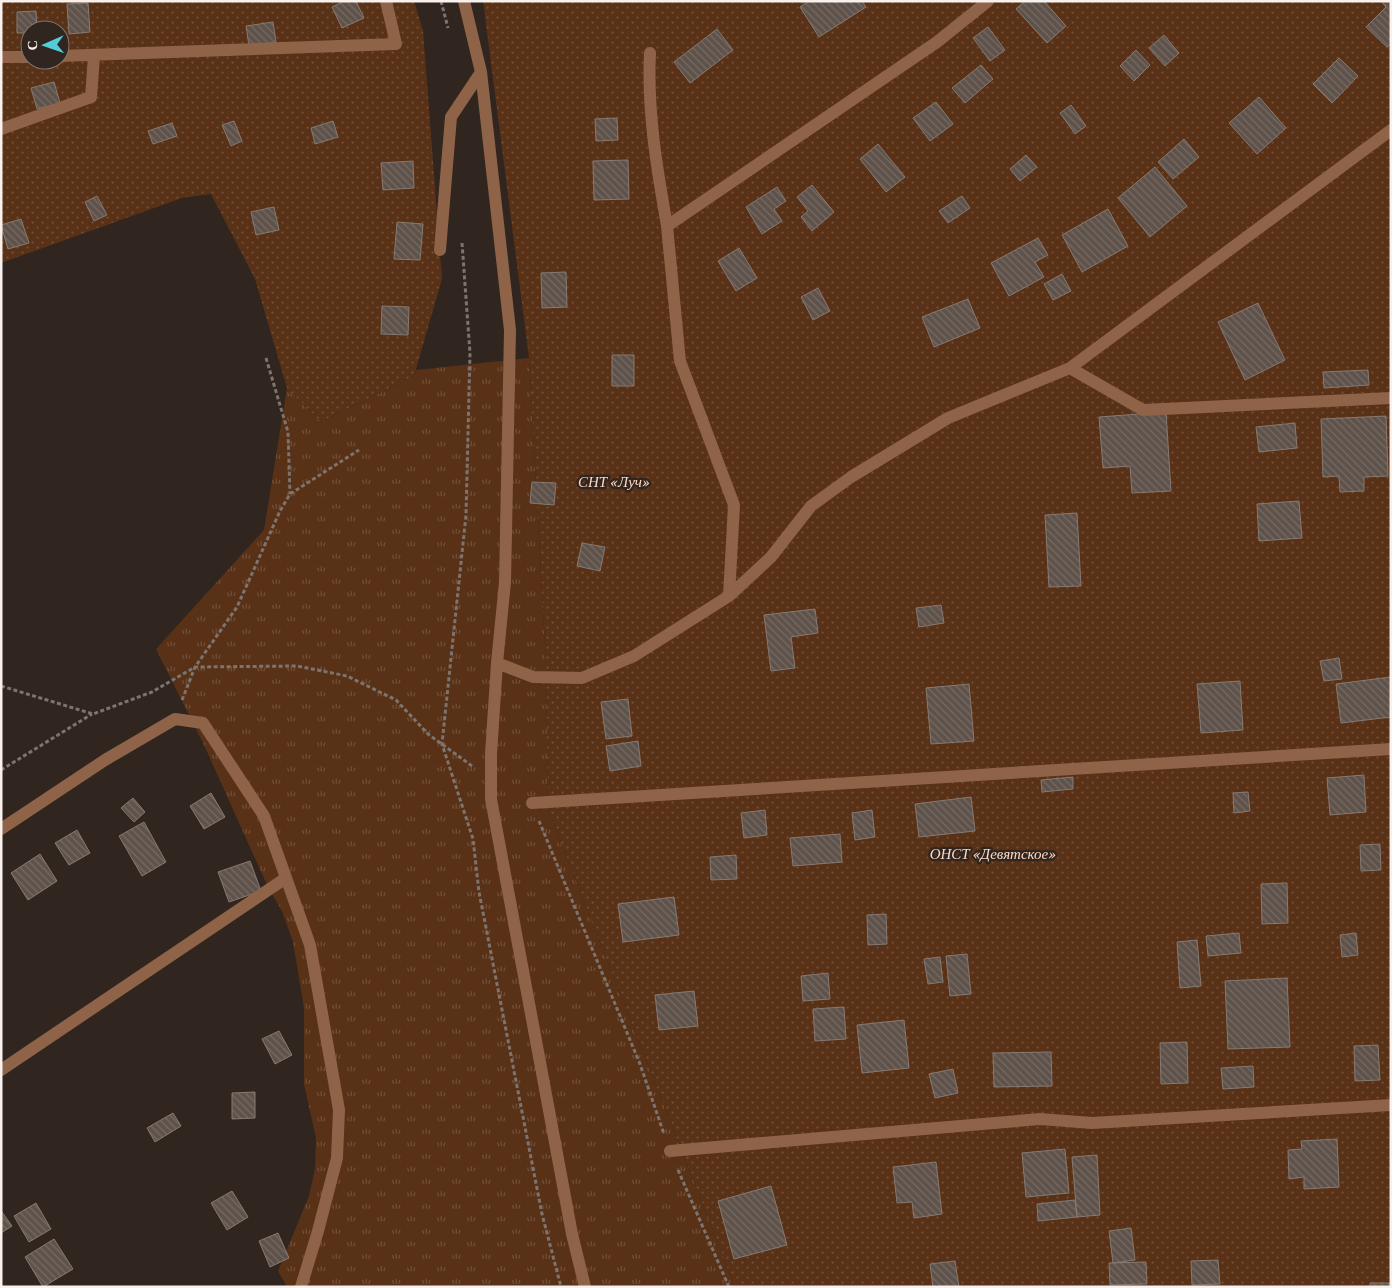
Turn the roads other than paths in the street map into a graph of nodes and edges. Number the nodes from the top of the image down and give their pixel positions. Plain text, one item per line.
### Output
1 (386, 1) edge
2 (464, 1) edge
3 (988, 1) edge
4 (650, 53) dead end
5 (70, 56) edge
6 (94, 56) junction
7 (1, 57) edge
8 (20, 57) edge
9 (481, 72) junction
10 (1, 129) edge
11 (1391, 130) edge
12 (667, 226) junction
13 (440, 250) dead end
14 (1070, 368) junction
15 (1391, 398) edge
16 (729, 596) junction
17 (497, 663) junction
18 (1391, 749) edge
19 (532, 803) road end
20 (1, 829) edge
21 (286, 878) junction
22 (1, 1070) edge
23 (1391, 1105) edge
24 (670, 1151) road end
25 (301, 1287) edge
26 (585, 1287) edge

1 - 6 street
2 - 9 street
3 - 12 street
4 - 12 street
5 - 6 street
6 - 10 street
7 - 8 street
9 - 13 street
9 - 17 street
11 - 14 street
12 - 16 street
14 - 15 street
14 - 16 street
16 - 17 street
17 - 26 street
18 - 19 street
20 - 21 street
21 - 22 street
21 - 25 street
23 - 24 street

